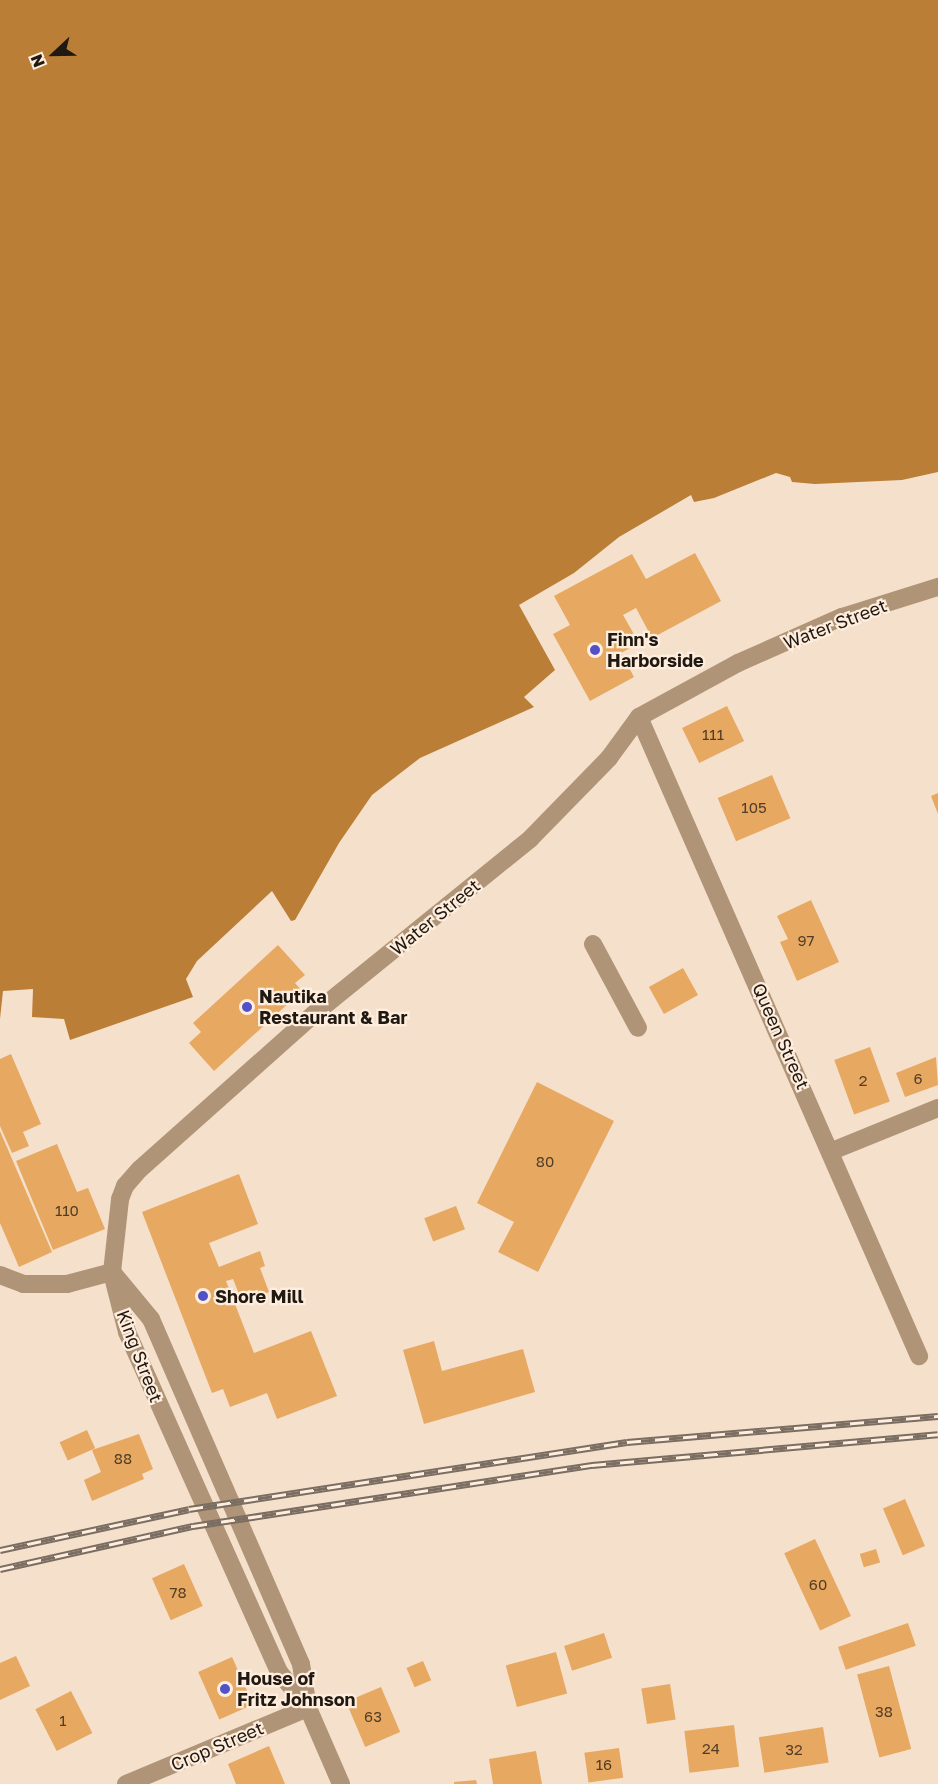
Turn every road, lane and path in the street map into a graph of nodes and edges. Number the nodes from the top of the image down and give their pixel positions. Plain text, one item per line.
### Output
1 (938, 587) edge
2 (639, 717) junction
3 (593, 944) dead end
4 (638, 1028) dead end
5 (938, 1108) edge
6 (832, 1151) junction
7 (112, 1272) junction
8 (0, 1275) edge
9 (919, 1356) dead end
10 (308, 1708) junction
11 (126, 1784) edge
12 (341, 1784) edge

1 - 2 street, Water Street
2 - 6 street, Queen Street
2 - 7 street, Water Street
3 - 4 street
5 - 6 street
6 - 9 street, Queen Street
7 - 8 street
7 - 10 street, King Street
7 - 10 street, King Street
10 - 11 street, Crop Street
10 - 12 street, King Street

